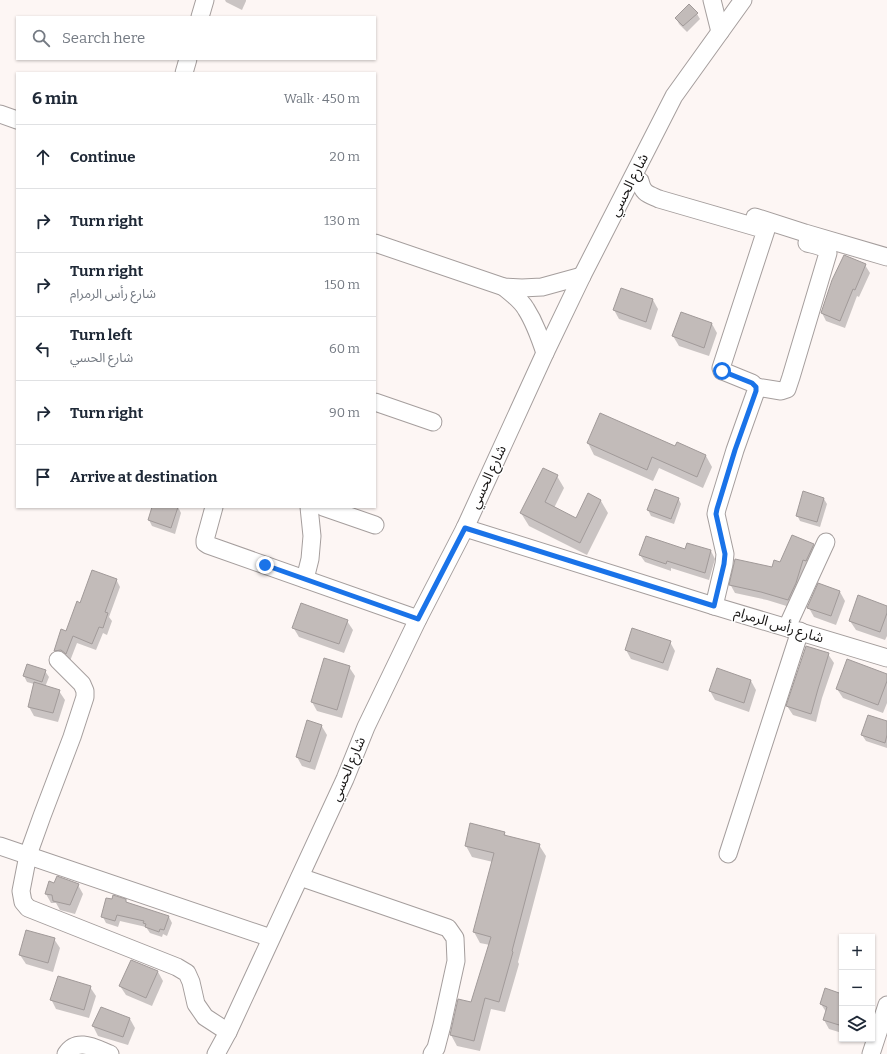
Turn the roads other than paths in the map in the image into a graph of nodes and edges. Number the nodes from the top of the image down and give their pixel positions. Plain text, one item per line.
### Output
1 (205, 0) edge
2 (712, 0) edge
3 (743, 0) edge
4 (200, 16) edge
5 (720, 32) junction
6 (188, 60) edge
7 (184, 72) edge
8 (0, 114) edge
9 (16, 120) edge
10 (636, 179) junction
11 (766, 230) junction
12 (804, 237) junction
13 (376, 243) edge
14 (887, 257) edge
15 (582, 276) junction
16 (504, 287) junction
17 (545, 353) junction
18 (756, 387) junction
19 (376, 402) edge
20 (433, 422) dead end
21 (214, 508) edge
22 (309, 508) edge
23 (327, 508) edge
24 (375, 525) dead end
25 (465, 528) junction
26 (826, 542) dead end
27 (305, 579) junction
28 (714, 606) junction
29 (418, 619) junction
30 (794, 629) junction
31 (887, 658) edge
32 (58, 660) dead end
33 (0, 846) edge
34 (728, 854) dead end
35 (28, 855) junction
36 (300, 877) junction
37 (271, 938) junction
38 (887, 1005) edge
39 (228, 1032) junction
40 (66, 1054) edge
41 (110, 1054) edge
42 (216, 1054) edge
43 (432, 1054) edge
44 (871, 1054) edge

1 - 4 street
2 - 5 street
3 - 5 street, شارع الحسي
5 - 10 street, شارع الحسي
6 - 7 street
8 - 9 street
10 - 11 street
10 - 12 street
10 - 15 street, شارع الحسي
11 - 12 street
11 - 18 street
12 - 14 street
12 - 18 street
13 - 16 street
15 - 16 street
15 - 17 street, شارع الحسي
16 - 17 street
17 - 25 street, شارع الحسي
18 - 28 street
19 - 20 street
21 - 27 street
22 - 27 street
23 - 24 street
25 - 28 street, شارع رأس الرمرام
25 - 29 street, شارع الحسي
26 - 30 street
27 - 29 street
28 - 30 street, شارع رأس الرمرام
29 - 36 street, شارع الحسي
30 - 31 street, شارع رأس الرمرام
30 - 34 street
32 - 35 street
33 - 35 street
35 - 37 street
35 - 39 street
36 - 37 street, شارع الحسي
36 - 43 street
37 - 39 street, شارع الحسي
38 - 44 street
39 - 42 street, شارع الحسي
40 - 41 street

